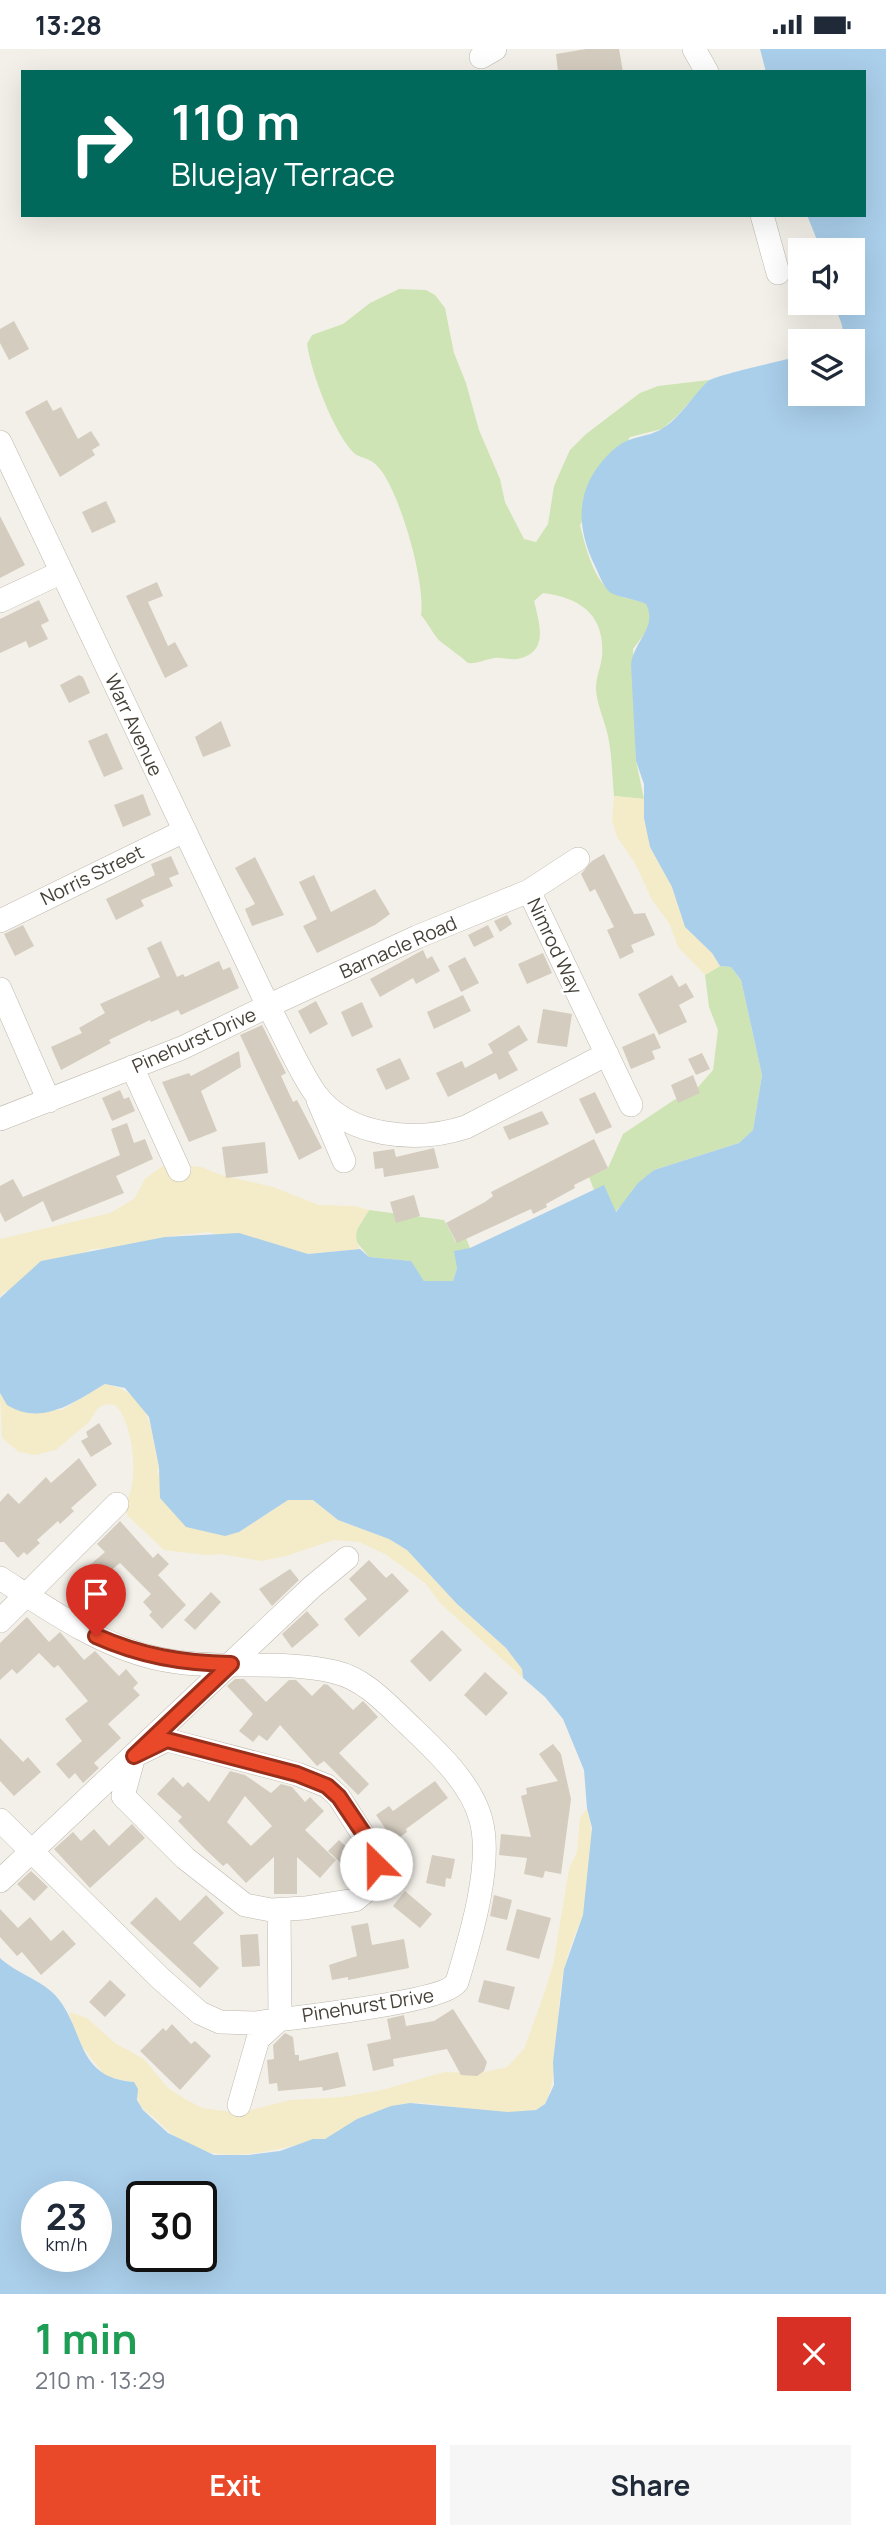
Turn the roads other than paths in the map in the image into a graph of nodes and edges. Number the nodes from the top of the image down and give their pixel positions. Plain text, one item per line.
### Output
1 (694, 49) edge
2 (706, 70) edge
3 (763, 217) edge
4 (778, 273) dead end
5 (0, 442) edge
6 (62, 572) junction
7 (0, 601) edge
8 (184, 831) junction
9 (578, 859) dead end
10 (529, 891) junction
11 (0, 921) edge
12 (0, 989) edge
13 (268, 1006) junction
14 (607, 1053) junction
15 (132, 1067) junction
16 (315, 1093) junction
17 (49, 1101) junction
18 (631, 1105) dead end
19 (0, 1119) edge
20 (344, 1161) dead end
21 (179, 1170) dead end
22 (117, 1504) dead end
23 (347, 1558) dead end
24 (0, 1578) edge
25 (27, 1595) junction
26 (0, 1621) edge
27 (231, 1664) junction
28 (134, 1756) junction
29 (0, 1819) edge
30 (32, 1852) junction
31 (0, 1881) edge
32 (279, 1910) junction
33 (280, 2019) junction
34 (239, 2105) dead end

1 - 2 street
3 - 4 street
5 - 6 street, Warr Avenue
6 - 7 street
6 - 8 street, Warr Avenue
8 - 11 street, Norris Street
8 - 13 street, Warr Avenue
9 - 10 street, Nimrod Way
10 - 13 street, Barnacle Road
10 - 14 street, Nimrod Way
12 - 17 street
13 - 15 street, Pinehurst Drive
13 - 16 street, Pinehurst Drive
14 - 16 street, Pinehurst Drive
14 - 18 street, Nimrod Way
15 - 17 street, Pinehurst Drive
15 - 21 street
16 - 20 street
17 - 19 street, Pinehurst Drive
22 - 25 street
23 - 27 street
24 - 25 street, Pinehurst Drive
25 - 26 street
25 - 27 street, Pinehurst Drive
27 - 28 street
27 - 33 street, Pinehurst Drive
28 - 30 street
28 - 32 street
28 - 32 street
29 - 30 street, Pinehurst Drive
30 - 31 street
30 - 33 street, Pinehurst Drive
32 - 33 street
33 - 34 street

